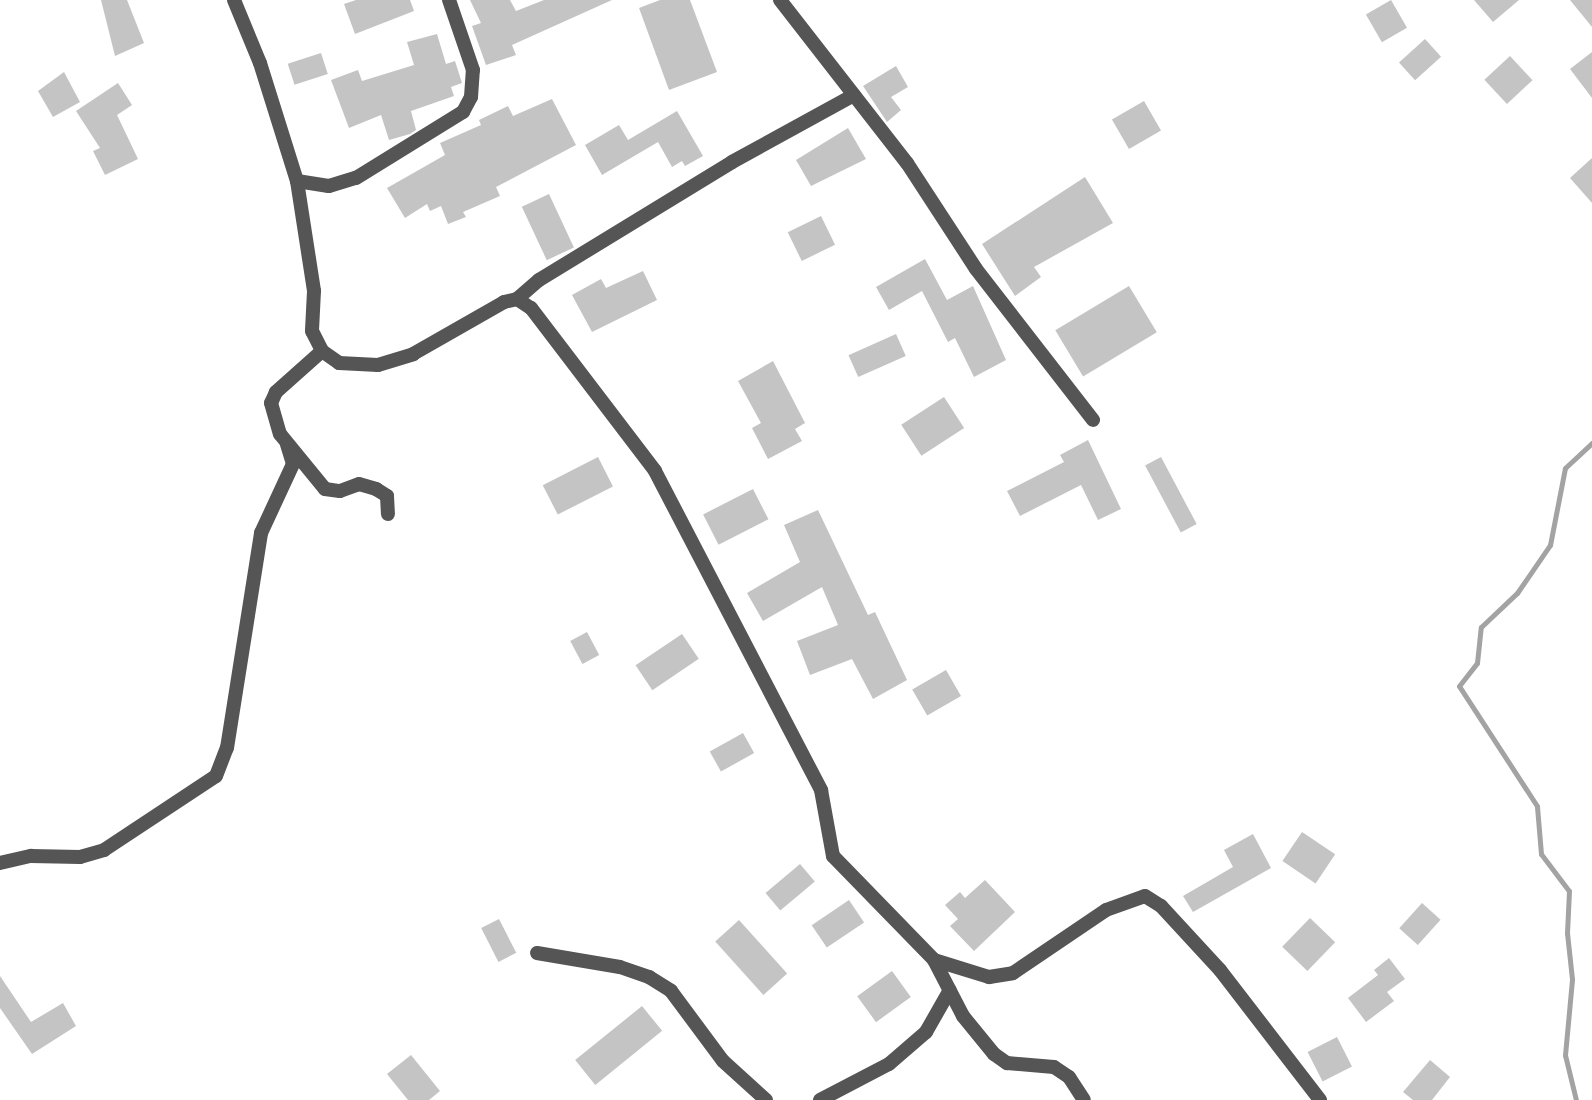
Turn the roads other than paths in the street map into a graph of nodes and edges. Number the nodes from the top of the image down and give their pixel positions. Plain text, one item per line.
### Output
1 (234, 0) edge
2 (449, 0) edge
3 (780, 0) edge
4 (854, 95) junction
5 (296, 181) junction
6 (517, 299) junction
7 (322, 351) junction
8 (1093, 420) dead end
9 (287, 444) junction
10 (388, 514) dead end
11 (0, 863) edge
12 (537, 953) dead end
13 (934, 960) junction
14 (950, 990) junction
15 (766, 1100) edge
16 (820, 1100) edge
17 (1084, 1100) edge
18 (1320, 1100) edge

1 - 5 street
2 - 5 street
3 - 4 street
4 - 6 street
4 - 8 street
5 - 7 street
6 - 7 street
6 - 13 street
7 - 9 street
9 - 10 street
9 - 11 street
12 - 15 street
13 - 14 street
13 - 18 street
14 - 16 street
14 - 17 street

